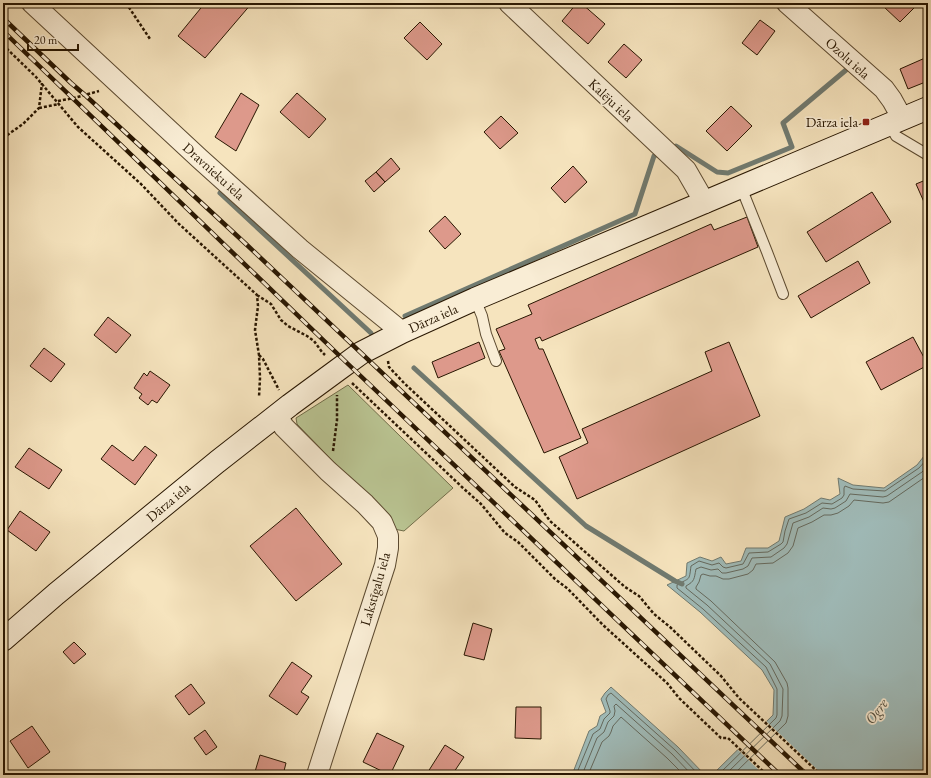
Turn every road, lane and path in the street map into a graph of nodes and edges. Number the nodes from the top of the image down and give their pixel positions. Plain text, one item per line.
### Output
1 (32, 3) edge
2 (126, 3) edge
3 (509, 3) edge
4 (787, 3) edge
5 (150, 39) dead end
6 (3, 45) edge
7 (118, 82) junction
8 (42, 83) junction
9 (58, 103) junction
10 (39, 108) junction
11 (928, 108) edge
12 (896, 121) junction
13 (3, 138) edge
14 (928, 155) edge
15 (741, 187) junction
16 (705, 202) junction
17 (783, 294) dead end
18 (257, 295) junction
19 (475, 299) junction
20 (402, 332) junction
21 (259, 354) junction
22 (387, 355) dead end
23 (496, 361) dead end
24 (342, 373) junction
25 (259, 397) dead end
26 (283, 410) junction
27 (328, 471) junction
28 (3, 640) edge
29 (318, 775) edge
30 (767, 775) edge
31 (821, 775) edge

1 - 7 street, Dravnieku iela
2 - 5 path
3 - 16 street, Kalēju iela
4 - 12 street, Ozolu iela
6 - 8 path
7 - 9 path
7 - 20 street, Dravnieku iela
8 - 9 path
8 - 10 path
9 - 10 path
9 - 18 path
10 - 13 path
11 - 12 street, Dārza iela
12 - 14 lane
12 - 15 street, Dārza iela
15 - 16 street, Dārza iela
15 - 17 lane
16 - 19 street, Dārza iela
18 - 21 path
18 - 24 path
19 - 20 street, Dārza iela
19 - 23 lane
20 - 24 street, Dārza iela
21 - 25 path
21 - 26 path
22 - 31 path
24 - 26 street, Dārza iela
24 - 27 path
24 - 30 path
26 - 27 street, Lakstīgalu iela
26 - 28 street, Dārza iela
27 - 29 street, Lakstīgalu iela

